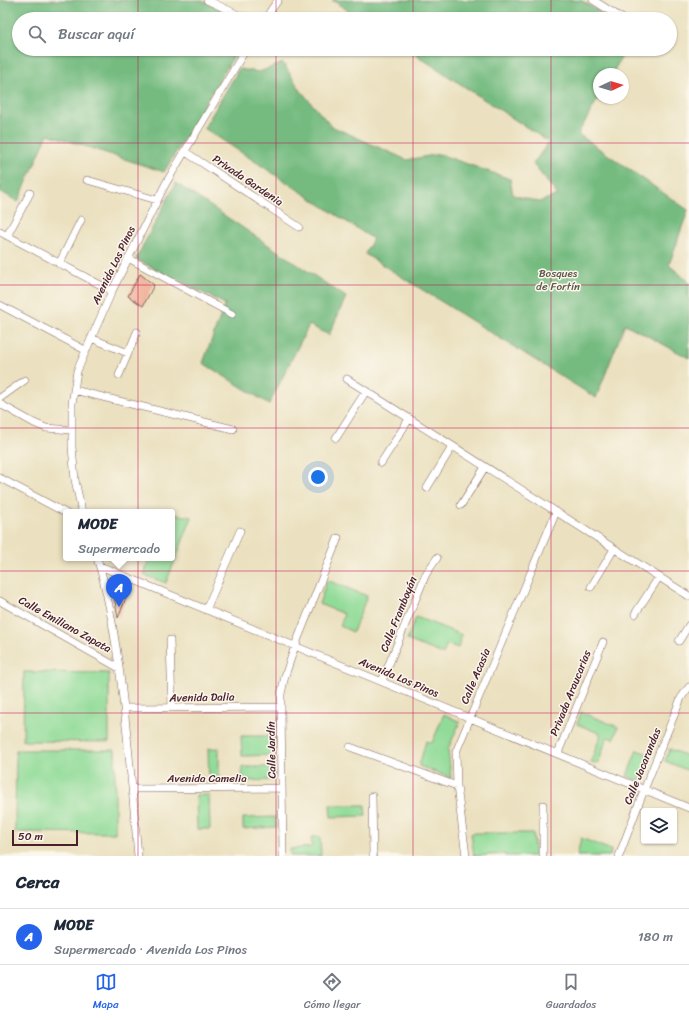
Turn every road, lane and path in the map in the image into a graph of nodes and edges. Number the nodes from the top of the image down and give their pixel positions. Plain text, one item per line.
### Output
1 (207, 0) edge
2 (278, 0) edge
3 (592, 0) edge
4 (232, 12) edge
5 (270, 12) edge
6 (612, 12) edge
7 (242, 56) edge
8 (184, 151) junction
9 (87, 180) dead end
10 (30, 193) dead end
11 (157, 200) junction
12 (81, 220) dead end
13 (299, 227) dead end
14 (3, 234) edge
15 (128, 258) junction
16 (59, 264) junction
17 (112, 291) junction
18 (0, 305) edge
19 (232, 314) dead end
20 (137, 332) dead end
21 (90, 338) junction
22 (85, 350) junction
23 (128, 353) junction
24 (119, 375) dead end
25 (347, 379) dead end
26 (25, 380) dead end
27 (74, 390) junction
28 (366, 391) junction
29 (0, 398) edge
30 (0, 404) edge
31 (409, 419) junction
32 (233, 429) dead end
33 (72, 430) junction
34 (336, 438) dead end
35 (452, 447) junction
36 (381, 463) dead end
37 (485, 467) junction
38 (0, 478) edge
39 (427, 488) dead end
40 (461, 505) dead end
41 (81, 509) edge
42 (63, 510) edge
43 (556, 512) junction
44 (240, 531) dead end
45 (338, 538) dead end
46 (614, 549) junction
47 (437, 558) dead end
48 (98, 561) edge
49 (100, 566) junction
50 (659, 577) junction
51 (591, 587) dead end
52 (689, 596) edge
53 (0, 601) edge
54 (206, 610) junction
55 (635, 614) dead end
56 (689, 625) edge
57 (170, 640) dead end
58 (679, 641) dead end
59 (603, 642) dead end
60 (295, 646) junction
61 (119, 668) junction
62 (382, 681) junction
63 (689, 687) edge
64 (281, 707) junction
65 (124, 708) junction
66 (172, 708) junction
67 (470, 718) junction
68 (350, 747) dead end
69 (558, 753) junction
70 (457, 786) junction
71 (282, 788) junction
72 (132, 789) junction
73 (644, 790) junction
74 (372, 796) dead end
75 (542, 805) dead end
76 (689, 808) edge
77 (138, 856) edge
78 (283, 856) edge
79 (373, 856) edge
80 (466, 856) edge
81 (542, 856) edge
82 (619, 856) edge

1 - 4 street
2 - 5 street
3 - 6 street
7 - 8 street, Avenida Los Pinos
8 - 11 street, Avenida Los Pinos
8 - 13 street, Privada Gardenia
9 - 11 street
10 - 14 street
11 - 15 street, Avenida Los Pinos
12 - 16 street
14 - 16 street
15 - 17 street, Avenida Los Pinos
15 - 19 street
16 - 17 street
17 - 21 street, Avenida Los Pinos
18 - 22 street
20 - 23 street
21 - 22 street, Avenida Los Pinos
21 - 23 street
22 - 27 street, Avenida Los Pinos
23 - 24 street
25 - 28 street
26 - 29 street
27 - 32 street
27 - 33 street, Avenida Los Pinos
28 - 31 street
28 - 34 street
30 - 33 street
31 - 35 street
31 - 36 street
33 - 41 street, Avenida Los Pinos
35 - 37 street
35 - 39 street
37 - 40 street
37 - 43 street
38 - 42 street
43 - 46 street
43 - 67 street, Calle Acasia
44 - 54 street
45 - 60 street, Calle Jardín
46 - 50 street
46 - 51 street
47 - 62 street, Calle Framboyán
48 - 49 street
49 - 54 street, Avenida Los Pinos
49 - 61 street
50 - 52 street
50 - 55 street
53 - 61 street, Calle Emiliano Zapata
54 - 60 street, Avenida Los Pinos
56 - 58 street
57 - 66 street
59 - 69 street, Privada Araucarias
60 - 62 street, Avenida Los Pinos
60 - 64 street, Calle Jardín
61 - 65 street
62 - 67 street, Avenida Los Pinos
63 - 73 street, Calle Jacarandas
64 - 66 street, Avenida Dalia
64 - 71 street, Calle Jardín
65 - 66 street, Avenida Dalia
65 - 72 street
67 - 69 street, Avenida Los Pinos
67 - 70 street, Calle Acasia
68 - 70 street
69 - 73 street, Avenida Los Pinos
70 - 80 street, Calle Acasia
71 - 72 street, Avenida Camelia
71 - 78 street, Calle Jardín
72 - 77 street
73 - 76 street, Avenida Los Pinos
73 - 82 street, Calle Jacarandas
74 - 79 street
75 - 81 street

